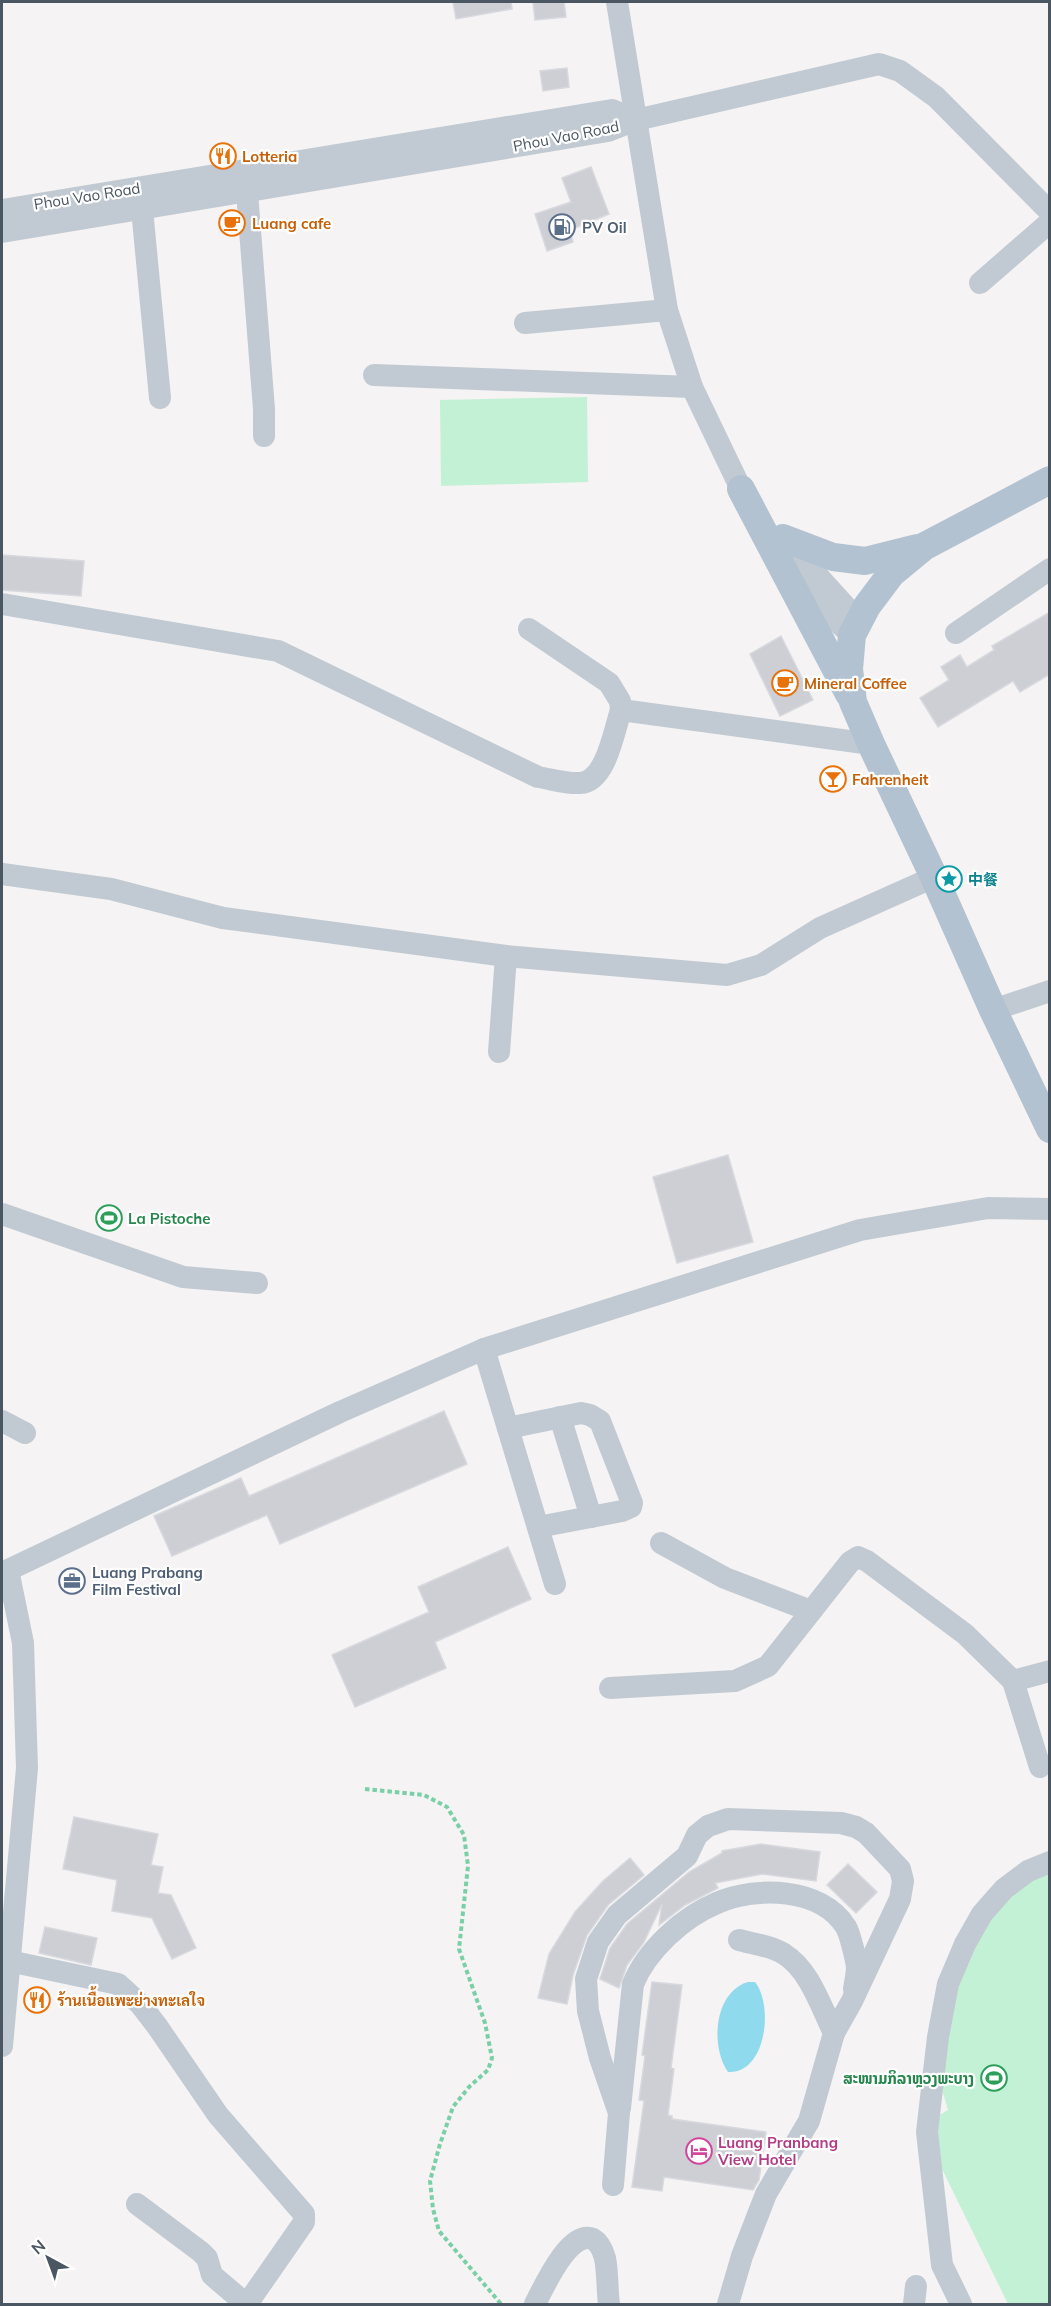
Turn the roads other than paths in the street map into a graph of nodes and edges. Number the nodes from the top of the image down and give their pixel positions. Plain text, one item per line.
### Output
1 (617, 2) edge
2 (636, 120) junction
3 (247, 192) junction
4 (142, 209) junction
5 (2, 210) edge
6 (1050, 212) edge
7 (1050, 222) edge
8 (2, 232) edge
9 (980, 283) dead end
10 (667, 310) junction
11 (525, 323) dead end
12 (374, 375) dead end
13 (692, 387) junction
14 (160, 398) dead end
15 (264, 436) dead end
16 (1047, 488) edge
17 (741, 489) junction
18 (783, 538) junction
19 (925, 546) junction
20 (1050, 569) edge
21 (2, 604) edge
22 (856, 626) junction
23 (529, 629) dead end
24 (956, 633) dead end
25 (853, 702) junction
26 (621, 710) junction
27 (871, 744) junction
28 (2, 874) edge
29 (934, 877) junction
30 (506, 956) junction
31 (1050, 991) edge
32 (993, 1010) junction
33 (499, 1052) dead end
34 (1050, 1129) edge
35 (1050, 1209) edge
36 (2, 1214) edge
37 (257, 1283) dead end
38 (484, 1349) junction
39 (560, 1417) junction
40 (2, 1421) edge
41 (508, 1428) junction
42 (25, 1433) dead end
43 (591, 1517) junction
44 (538, 1527) junction
45 (661, 1543) dead end
46 (5, 1571) edge
47 (555, 1584) dead end
48 (811, 1611) junction
49 (1050, 1671) edge
50 (1013, 1681) junction
51 (610, 1688) dead end
52 (1040, 1767) dead end
53 (1050, 1862) edge
54 (739, 1940) dead end
55 (9, 1961) junction
56 (852, 2001) junction
57 (834, 2033) junction
58 (2, 2046) edge
59 (619, 2112) junction
60 (614, 2185) dead end
61 (137, 2204) dead end
62 (246, 2304) edge
63 (535, 2304) edge
64 (609, 2304) edge
65 (728, 2304) edge
66 (961, 2304) edge

1 - 2 street
2 - 3 street, Phou Vao Road
2 - 5 street, Phou Vao Road
2 - 6 street
2 - 10 street
3 - 4 street, Phou Vao Road
3 - 15 street
4 - 8 street, Phou Vao Road
4 - 14 street
7 - 9 street
10 - 11 street
10 - 13 street
12 - 13 street
13 - 17 street
16 - 19 main road
17 - 18 street
17 - 22 street
17 - 25 main road
18 - 19 main road
18 - 22 street
19 - 22 main road
20 - 24 street
21 - 26 street
22 - 25 main road
23 - 26 street
25 - 27 main road
26 - 27 street
27 - 29 main road
28 - 30 street
29 - 30 street
29 - 32 main road
30 - 33 street
31 - 32 street
32 - 34 main road
35 - 38 street
36 - 37 street
38 - 41 street
38 - 46 street
39 - 41 street
39 - 43 street
39 - 43 street
40 - 42 street
41 - 44 street
43 - 44 street
44 - 47 street
45 - 48 street
46 - 55 street
48 - 50 street
48 - 51 street
49 - 50 street
50 - 52 street
53 - 66 street
54 - 57 street
55 - 58 street
55 - 62 street
56 - 57 street
56 - 59 street
56 - 59 street
57 - 65 street
59 - 60 street
61 - 62 street
63 - 64 street

